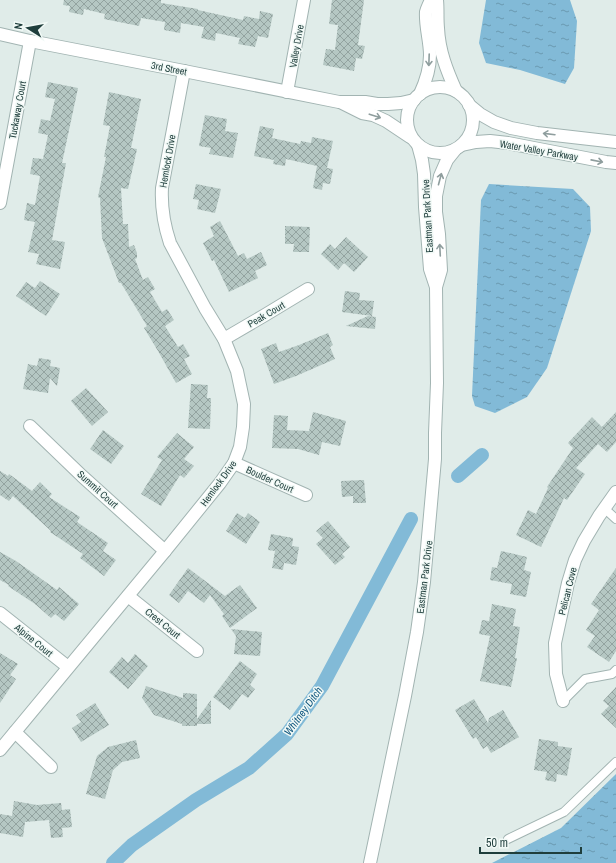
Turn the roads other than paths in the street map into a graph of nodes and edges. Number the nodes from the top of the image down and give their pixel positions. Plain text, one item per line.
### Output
1 (304, 0) edge
2 (431, 0) edge
3 (437, 0) edge
4 (0, 34) edge
5 (30, 41) junction
6 (184, 71) junction
7 (287, 92) junction
8 (456, 92) junction
9 (417, 97) junction
10 (339, 102) junction
11 (469, 105) junction
12 (414, 141) junction
13 (616, 142) edge
14 (459, 147) junction
15 (616, 163) edge
16 (0, 202) edge
17 (436, 287) junction
18 (308, 289) dead end
19 (224, 339) junction
20 (30, 426) dead end
21 (234, 463) junction
22 (616, 492) edge
23 (306, 495) dead end
24 (604, 508) junction
25 (616, 519) edge
26 (165, 551) junction
27 (128, 596) junction
28 (0, 613) edge
29 (197, 650) dead end
30 (68, 667) junction
31 (616, 670) edge
32 (563, 701) joint
33 (15, 732) junction
34 (0, 750) edge
35 (616, 762) edge
36 (51, 767) dead end
37 (508, 840) dead end
38 (370, 863) edge

1 - 7 street, Valley Drive
2 -> 9 street
3 - 8 street
4 - 5 street, 3rd Street
5 - 6 street, 3rd Street
5 - 16 street, Tuckaway Court
6 - 7 street, 3rd Street
6 - 19 street, Hemlock Drive
7 - 10 street, 3rd Street
8 - 9 street
8 - 11 street
9 - 10 street, 3rd Street
9 - 12 street
10 -> 12 street, 3rd Street
13 -> 11 street, Water Valley Parkway
11 - 14 street
12 - 14 street
12 - 17 street, Eastman Park Drive
14 -> 15 street, Water Valley Parkway
17 -> 14 street, Eastman Park Drive
17 - 38 street, Eastman Park Drive
18 - 19 street, Peak Court
19 - 21 street, Hemlock Drive
20 - 26 street, Summit Court
21 - 23 street, Boulder Court
21 - 26 street, Hemlock Drive
22 - 24 street, Pelican Cove
24 - 25 lane
24 - 32 street, Pelican Cove
26 - 27 street, Hemlock Drive
27 - 29 street, Crest Court
27 - 30 street, Hemlock Drive
28 - 30 street, Alpine Court
30 - 33 street, Hemlock Drive
31 - 32 lane
33 - 34 street, Hemlock Drive
33 - 36 street
35 - 37 lane

